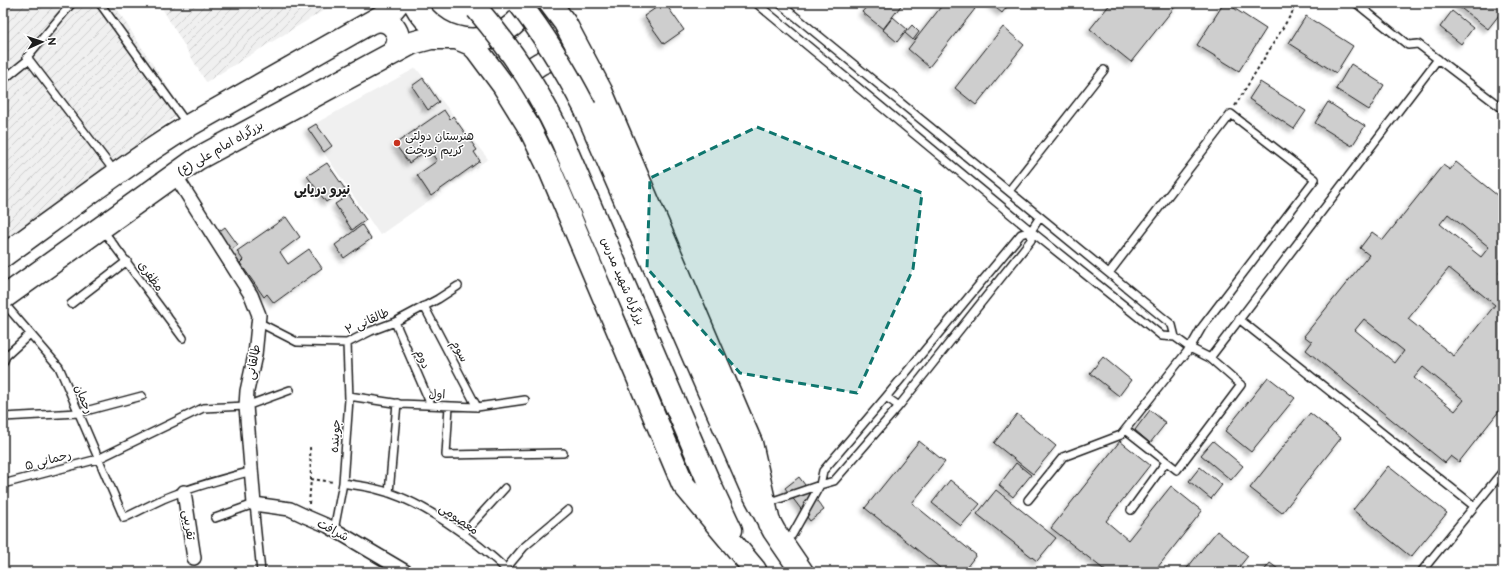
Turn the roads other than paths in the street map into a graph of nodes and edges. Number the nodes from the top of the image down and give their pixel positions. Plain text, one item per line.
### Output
1 (72, 3) edge
2 (398, 3) edge
3 (414, 3) edge
4 (471, 3) edge
5 (519, 3) edge
6 (530, 3) edge
7 (550, 3) edge
8 (756, 3) edge
9 (779, 3) edge
10 (1356, 3) edge
11 (101, 5) dead end
12 (373, 12) edge
13 (458, 38) junction
14 (391, 54) junction
15 (29, 59) junction
16 (1438, 59) junction
17 (1104, 70) dead end
18 (592, 75) junction
19 (3, 80) edge
20 (1503, 109) edge
21 (522, 115) junction
22 (188, 126) junction
23 (116, 174) junction
24 (174, 175) junction
25 (1009, 191) junction
26 (1040, 217) junction
27 (101, 227) junction
28 (1031, 231) junction
29 (3, 256) edge
30 (127, 261) junction
31 (1109, 273) junction
32 (458, 286) dead end
33 (3, 298) edge
34 (3, 302) edge
35 (70, 304) dead end
36 (424, 306) junction
37 (1239, 319) junction
38 (258, 322) junction
39 (395, 322) junction
40 (30, 334) junction
41 (1175, 337) junction
42 (183, 338) dead end
43 (347, 344) junction
44 (1190, 348) junction
45 (1210, 358) junction
46 (3, 363) edge
47 (290, 390) dead end
48 (142, 396) dead end
49 (349, 396) junction
50 (886, 397) junction
51 (525, 400) dead end
52 (397, 404) junction
53 (431, 405) junction
54 (246, 406) junction
55 (449, 406) junction
56 (899, 406) junction
57 (477, 407) junction
58 (78, 413) junction
59 (3, 417) edge
60 (1126, 430) junction
61 (751, 443) junction
62 (563, 453) dead end
63 (98, 459) junction
64 (1166, 462) junction
65 (252, 471) junction
66 (1503, 471) edge
67 (342, 483) junction
68 (3, 484) edge
69 (820, 484) junction
70 (506, 488) dead end
71 (184, 492) junction
72 (390, 494) junction
73 (776, 500) junction
74 (1028, 500) dead end
75 (254, 504) junction
76 (1474, 506) junction
77 (568, 510) dead end
78 (1131, 510) dead end
79 (215, 518) dead end
80 (769, 523) junction
81 (334, 530) junction
82 (463, 534) junction
83 (792, 535) junction
84 (194, 558) dead end
85 (506, 571) edge
86 (755, 571) edge
87 (260, 572) edge
88 (406, 572) edge
89 (802, 572) edge
90 (808, 572) edge
91 (1421, 572) edge

1 - 15 lane
2 - 12 highway
3 - 13 highway, بزرگراه شهید مدرس
4 - 86 highway, بزرگراه شهید مدرس, bridge
5 - 80 highway, bridge
6 - 13 highway, بزرگراه امام علی (ع)
7 - 18 highway
8 - 28 lane
9 - 25 lane
10 - 16 lane
11 - 22 lane
12 - 14 highway
12 - 22 highway
13 - 14 highway, بزرگراه امام علی (ع)
13 - 21 highway, بزرگراه شهید مدرس
14 - 24 highway, بزرگراه امام علی (ع)
15 - 19 lane
15 - 23 lane
16 - 20 lane
16 - 37 lane
17 - 25 lane
18 - 21 highway
18 - 61 highway
21 - 86 highway, بزرگراه شهید مدرس
22 - 23 highway
23 - 29 highway
24 - 27 highway, بزرگراه امام علی (ع)
24 - 38 street, طالقانی
25 - 26 lane
26 - 28 lane
26 - 31 lane
27 - 30 lane, مظفری
27 - 33 highway, بزرگراه امام علی (ع)
28 - 41 lane
28 - 50 lane
28 - 56 lane
30 - 35 lane
30 - 42 lane, مظفری
31 - 41 lane
31 - 44 lane
32 - 36 lane, طالقانی ۲
34 - 40 lane, رحمان
36 - 39 lane, طالقانی ۲
36 - 57 lane, سوم
37 - 45 lane
37 - 76 lane
38 - 43 lane, طالقانی ۲
38 - 54 street, طالقانی
39 - 43 lane, طالقانی ۲
39 - 53 lane, دوم
40 - 46 lane
40 - 58 lane, رحمان
41 - 44 lane
43 - 49 lane, جوینده
44 - 45 lane
44 - 60 lane
45 - 64 lane
47 - 54 lane
48 - 58 lane
49 - 52 lane, اول
49 - 67 lane, جوینده
50 - 56 lane
50 - 69 lane
51 - 57 lane, اول
52 - 53 lane, اول
52 - 72 lane
53 - 55 lane, اول
54 - 63 lane, رحمانی ۵
54 - 65 street, طالقانی
55 - 57 lane, اول
55 - 62 lane
56 - 69 lane
58 - 59 lane
58 - 63 lane, رحمان
60 - 64 lane
60 - 74 lane
61 - 73 highway
61 - 80 highway
63 - 68 lane, رحمانی ۵
63 - 71 lane, رحمان
64 - 78 lane
65 - 71 lane
65 - 75 street, طالقانی
66 - 76 lane
67 - 72 lane, معصومی
67 - 81 lane, جوینده
69 - 73 lane
69 - 83 lane
70 - 82 lane
71 - 84 street, تقریبی
72 - 82 lane, معصومی
73 - 83 highway
75 - 79 lane
75 - 81 street, شرافت
75 - 87 lane, طالقانی
76 - 91 lane
77 - 85 lane
80 - 89 highway
81 - 88 street, شرافت
82 - 85 lane, معصومی
83 - 90 highway

